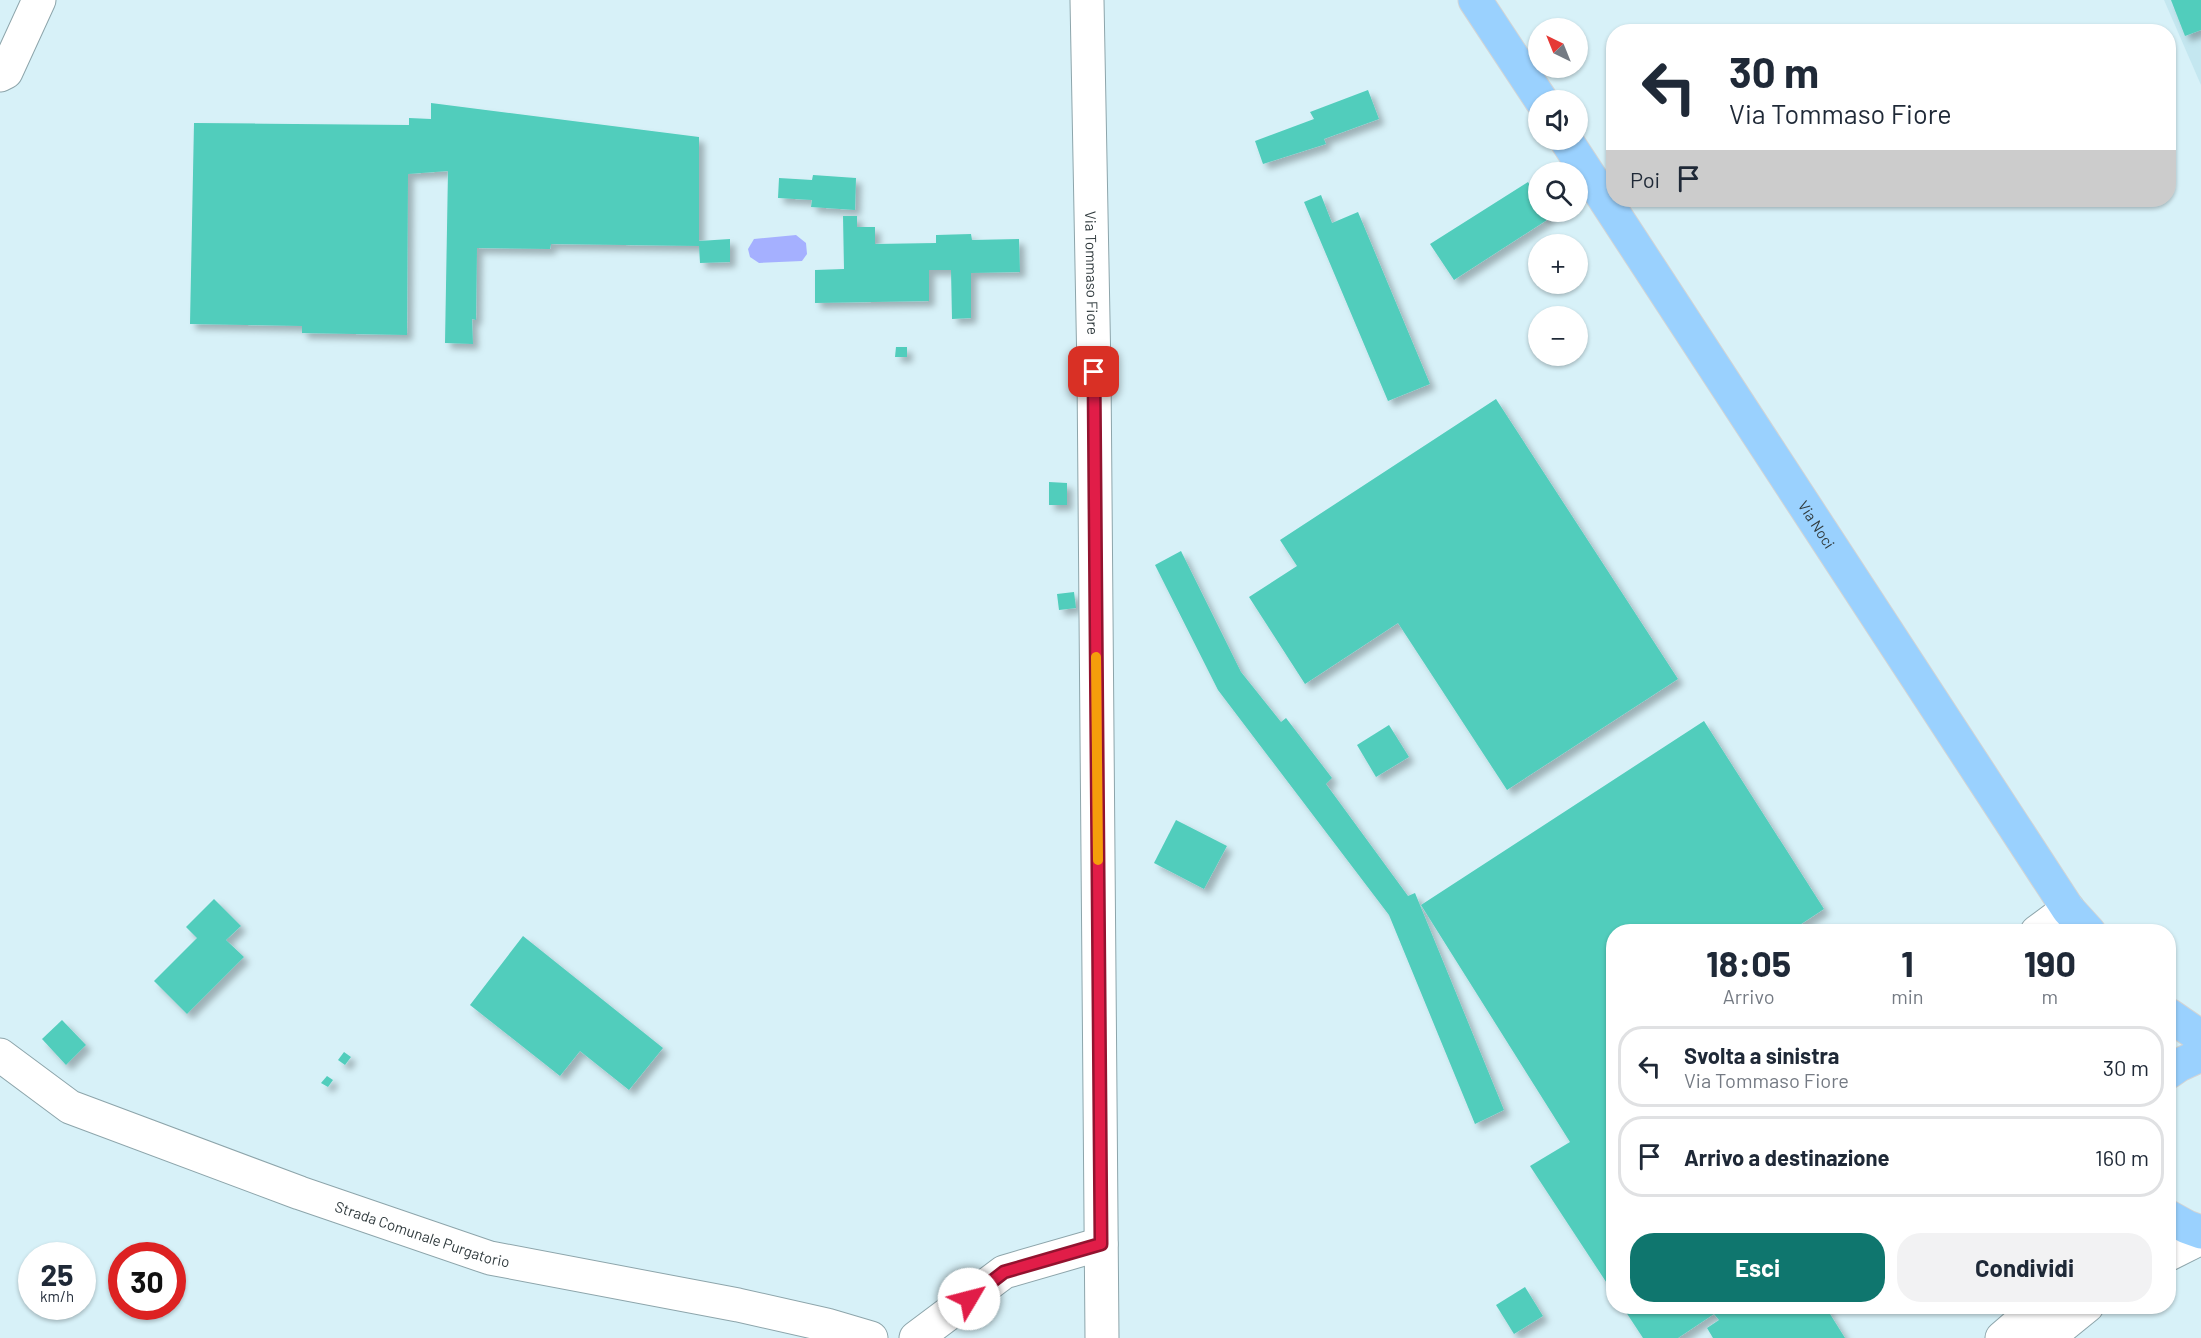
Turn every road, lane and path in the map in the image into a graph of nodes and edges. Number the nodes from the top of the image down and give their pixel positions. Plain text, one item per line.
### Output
1 (39, 0) edge
2 (1087, 0) edge
3 (1475, 0) edge
4 (0, 75) edge
5 (1534, 90) edge
6 (1573, 150) edge
7 (1606, 201) edge
8 (1610, 207) edge
9 (2078, 924) edge
10 (2176, 1020) edge
11 (2201, 1038) edge
12 (0, 1055) edge
13 (2201, 1055) edge
14 (2176, 1067) edge
15 (2176, 1220) edge
16 (2201, 1232) edge
17 (2201, 1238) edge
18 (1101, 1244) junction
19 (2176, 1250) edge
20 (2030, 1314) edge
21 (2077, 1314) edge
22 (871, 1338) edge
23 (916, 1338) edge
24 (1102, 1338) edge
25 (2002, 1338) edge
26 (2039, 1338) edge

1 - 4 street
2 - 18 street, Via Tommaso Fiore
3 - 5 main road
6 - 7 main road, Via Noci
8 - 9 main road, Via Noci
10 - 11 main road
12 - 22 street, Strada Comunale Purgatorio
13 - 14 main road
15 - 16 main road
17 - 19 street
18 - 23 street
18 - 24 street, Via Tommaso Fiore
20 - 25 street
21 - 26 street

